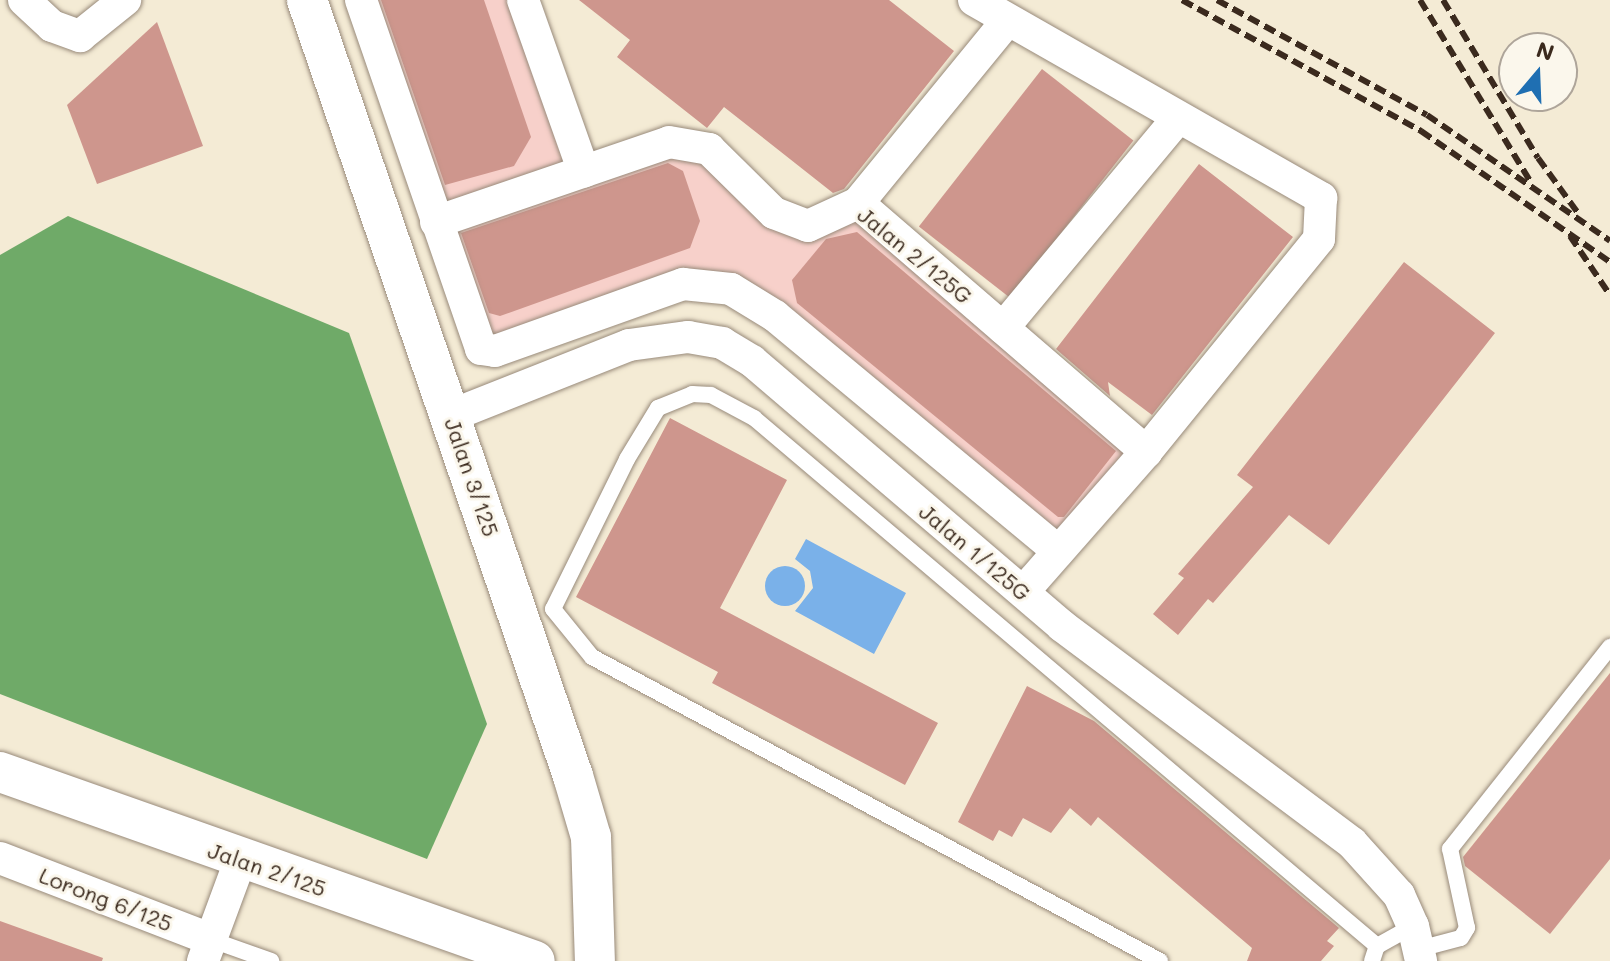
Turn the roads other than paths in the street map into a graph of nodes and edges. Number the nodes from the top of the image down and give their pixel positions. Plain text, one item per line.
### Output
1 (24, 0) edge
2 (125, 0) edge
3 (307, 0) edge
4 (361, 0) edge
5 (523, 0) edge
6 (974, 0) edge
7 (1006, 22) junction
8 (1178, 118) junction
9 (584, 172) junction
10 (858, 203) junction
11 (436, 222) junction
12 (1003, 328) junction
13 (450, 416) junction
14 (1146, 452) junction
15 (1058, 551) junction
16 (1023, 592) junction
17 (1610, 647) edge
18 (0, 772) edge
19 (0, 858) edge
20 (240, 861) junction
21 (1418, 945) edge
22 (208, 950) edge
23 (1375, 954) edge
24 (271, 961) edge
25 (535, 961) edge
26 (595, 961) edge
27 (1160, 961) edge

1 - 2 street
3 - 13 street, Jalan 3/125
4 - 11 street
5 - 9 street
6 - 7 street
7 - 8 street
7 - 10 street
8 - 12 street
8 - 14 street
9 - 10 street, Jalan 2/125G
9 - 11 street, Jalan 2/125G
10 - 12 street, Jalan 2/125G
11 - 15 street
12 - 14 street, Jalan 2/125G
13 - 16 street, Jalan 1/125G
13 - 26 street, Jalan 3/125
14 - 15 street
15 - 16 street
16 - 21 street, Jalan 1/125G
17 - 21 lane
18 - 20 street, Jalan 2/125
19 - 22 street, Lorong 6/125
20 - 22 street
20 - 25 street, Jalan 2/125
21 - 23 lane
22 - 24 lane
23 - 27 lane

